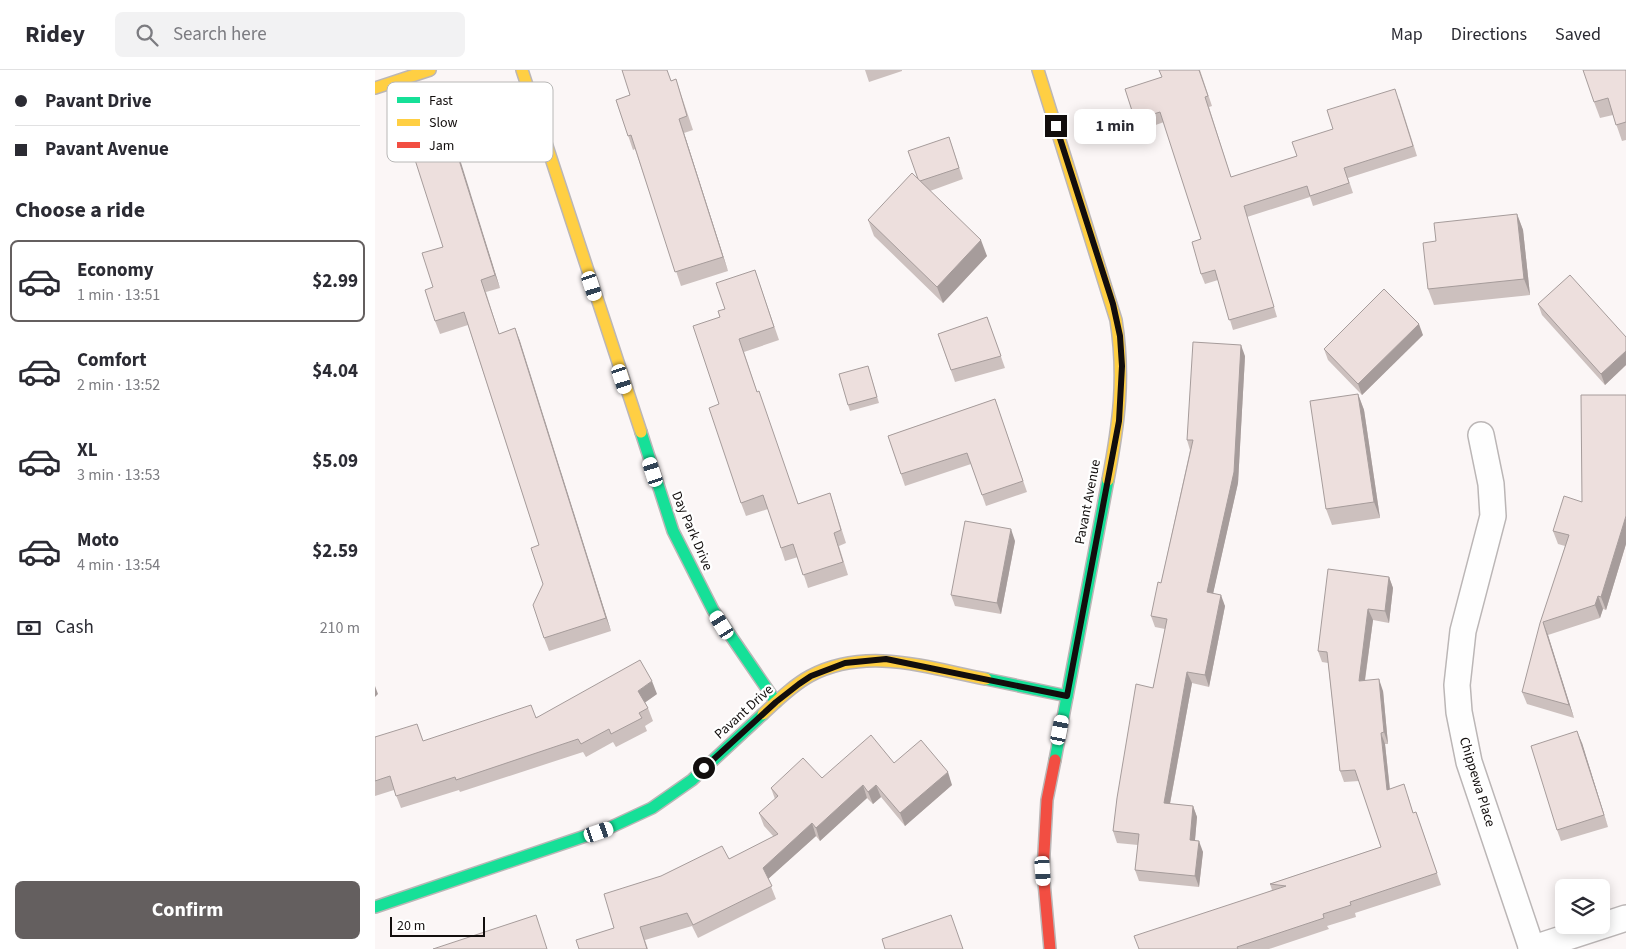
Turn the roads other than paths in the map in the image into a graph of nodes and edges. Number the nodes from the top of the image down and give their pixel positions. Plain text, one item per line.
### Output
1 (430, 70) edge
2 (522, 70) edge
3 (1038, 70) edge
4 (393, 82) edge
5 (526, 82) edge
6 (387, 84) edge
7 (375, 88) edge
8 (552, 162) edge
9 (1481, 435) dead end
10 (1067, 696) junction
11 (776, 702) junction
12 (375, 907) edge
13 (1626, 918) edge
14 (1050, 949) edge
15 (1532, 949) edge

1 - 4 street
2 - 5 street, Day Park Drive
3 - 10 street, Pavant Avenue
6 - 7 street
8 - 11 street, Day Park Drive
9 - 15 street, Chippewa Place
10 - 11 street, Pavant Drive
10 - 14 street, Pavant Avenue
11 - 12 street, Pavant Drive
13 - 15 street

